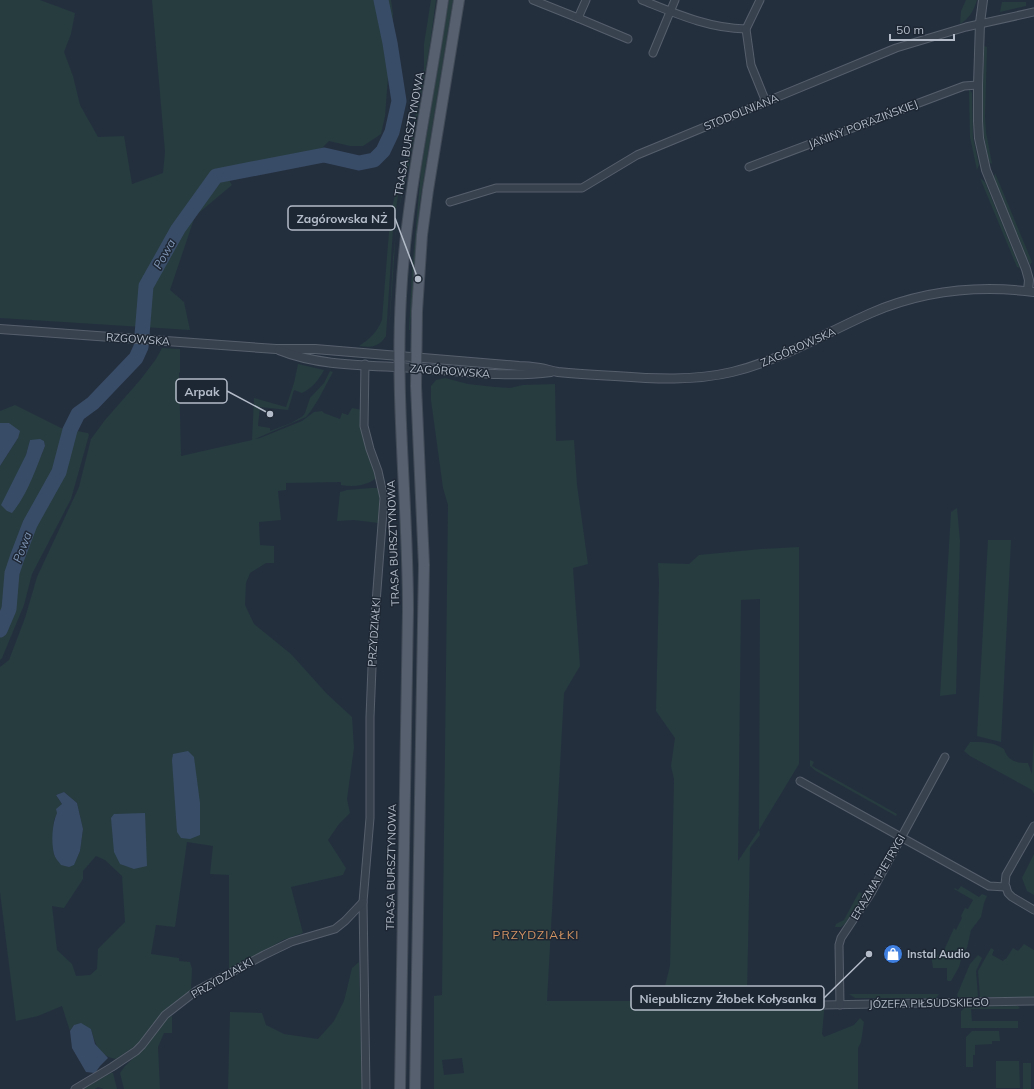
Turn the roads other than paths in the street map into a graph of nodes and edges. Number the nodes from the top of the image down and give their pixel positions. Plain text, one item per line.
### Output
1 (443, 0) edge
2 (459, 0) edge
3 (533, 0) edge
4 (586, 0) edge
5 (642, 0) edge
6 (675, 0) edge
7 (760, 0) edge
8 (983, 0) edge
9 (670, 12) junction
10 (1034, 12) edge
11 (578, 18) junction
12 (980, 24) junction
13 (746, 29) junction
14 (628, 39) dead end
15 (652, 53) dead end
16 (978, 85) junction
17 (766, 102) junction
18 (749, 167) dead end
19 (450, 202) dead end
20 (1031, 291) edge
21 (0, 329) edge
22 (276, 349) junction
23 (346, 352) joint
24 (399, 356) junction
25 (416, 358) junction
26 (345, 363) joint
27 (365, 364) junction
28 (399, 367) junction
29 (416, 368) junction
30 (556, 372) junction
31 (945, 757) dead end
32 (800, 781) dead end
33 (1034, 826) edge
34 (902, 837) junction
35 (1006, 887) junction
36 (363, 902) junction
37 (1034, 910) edge
38 (1034, 1001) edge
39 (823, 1005) dead end
40 (840, 1005) junction
41 (75, 1089) edge
42 (366, 1089) edge
43 (400, 1089) edge
44 (415, 1089) edge

1 - 24 main road, TRASA BURSZTYNOWA
2 - 25 main road
3 - 11 street
4 - 11 street
5 - 9 street
6 - 9 street
7 - 13 street
8 - 12 street
9 - 13 street
9 - 15 street
10 - 12 street, STODOLNIANA
11 - 14 street
12 - 16 street
12 - 17 street, STODOLNIANA
13 - 17 street
16 - 18 street, JANINY PORAZIŃSKIEJ
16 - 20 street
17 - 19 street, STODOLNIANA
20 - 30 street, ZAGÓROWSKA
21 - 22 street, RZGOWSKA
22 - 23 street, RZGOWSKA
22 - 26 street, RZGOWSKA
23 - 24 street, ZAGÓROWSKA
24 - 25 street, ZAGÓROWSKA
24 - 28 main road, TRASA BURSZTYNOWA
25 - 29 main road
25 - 30 street, ZAGÓROWSKA
26 - 27 street, ZAGÓROWSKA
27 - 28 street, ZAGÓROWSKA
27 - 36 street, PRZYDZIAŁKI
28 - 29 street, ZAGÓROWSKA
28 - 43 main road, TRASA BURSZTYNOWA
29 - 30 street, ZAGÓROWSKA
29 - 44 main road
31 - 34 street, ERAZMA PIETRYGI
32 - 34 street
33 - 35 street
34 - 35 street
34 - 40 street, ERAZMA PIETRYGI
35 - 37 street
36 - 41 street, PRZYDZIAŁKI
36 - 42 street, PRZYDZIAŁKI
38 - 40 street, JÓZEFA PIŁSUDSKIEGO
39 - 40 street, JÓZEFA PIŁSUDSKIEGO

